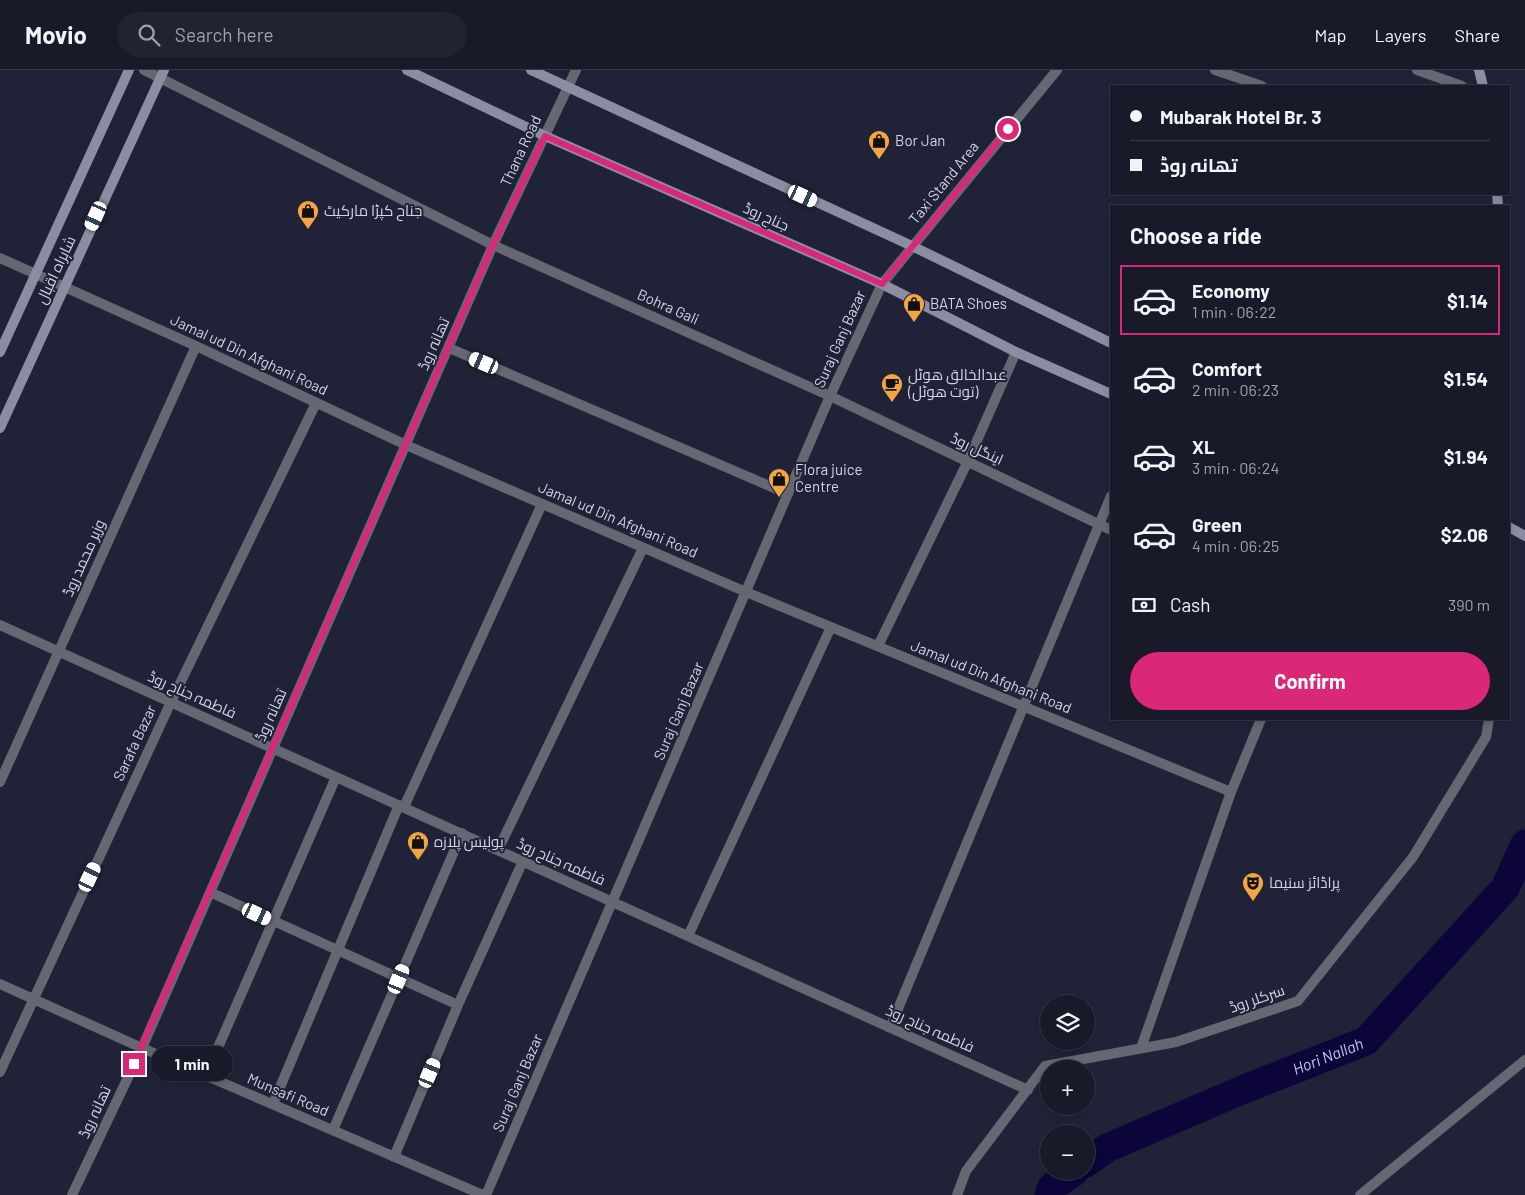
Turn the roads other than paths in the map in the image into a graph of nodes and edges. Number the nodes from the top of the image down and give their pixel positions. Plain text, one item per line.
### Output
1 (129, 70) edge
2 (144, 70) edge
3 (407, 70) edge
4 (531, 70) edge
5 (576, 70) edge
6 (1057, 70) edge
7 (1215, 70) edge
8 (1417, 70) edge
9 (1479, 70) edge
10 (162, 74) edge
11 (1259, 85) edge
12 (1459, 85) edge
13 (1483, 85) edge
14 (568, 87) junction
15 (545, 136) junction
16 (493, 245) junction
17 (912, 246) junction
18 (0, 258) edge
19 (35, 273) junction
20 (882, 284) junction
21 (65, 286) junction
22 (1110, 343) edge
23 (196, 346) junction
24 (449, 348) junction
25 (0, 352) edge
26 (1016, 352) junction
27 (1110, 394) edge
28 (830, 396) junction
29 (316, 403) junction
30 (0, 428) edge
31 (406, 445) junction
32 (968, 462) junction
33 (788, 494) junction
34 (1110, 498) edge
35 (542, 504) junction
36 (1099, 524) junction
37 (1510, 528) edge
38 (1110, 530) edge
39 (1525, 536) edge
40 (643, 548) junction
41 (746, 592) junction
42 (0, 624) edge
43 (831, 627) junction
44 (878, 646) junction
45 (59, 651) junction
46 (170, 702) junction
47 (1024, 706) junction
48 (1261, 720) edge
49 (1489, 720) edge
50 (273, 748) junction
51 (336, 777) junction
52 (0, 782) edge
53 (1231, 792) junction
54 (402, 806) junction
55 (462, 834) junction
56 (498, 850) junction
57 (523, 861) junction
58 (210, 892) junction
59 (613, 902) junction
60 (273, 921) junction
61 (688, 936) junction
62 (338, 951) junction
63 (399, 979) junction
64 (0, 984) edge
65 (34, 1000) junction
66 (458, 1005) junction
67 (890, 1028) junction
68 (142, 1048) junction
69 (1141, 1048) junction
70 (1525, 1060) edge
71 (0, 1072) edge
72 (206, 1075) junction
73 (1028, 1090) junction
74 (273, 1104) junction
75 (333, 1130) junction
76 (394, 1157) junction
77 (72, 1195) edge
78 (484, 1195) edge
79 (957, 1195) edge
80 (1360, 1195) edge

1 - 19 main road, شاہراہ اقبال
2 - 10 street, Bohra Gali
3 - 15 main road, جناح روڈ
4 - 14 main road
5 - 14 street, Thana Road
6 - 17 street, Taxi Stand Area
7 - 11 street
8 - 12 street
9 - 13 main road
10 - 16 street, Bohra Gali
10 - 21 main road, شاہراہ اقبال
14 - 15 street, Thana Road
14 - 17 main road
15 - 16 street, Thana Road
15 - 20 main road, جناح روڈ
16 - 24 street, تھانہ روڈ
16 - 28 street, Bohra Gali
17 - 20 street, Suraj Ganj Bazar
17 - 22 main road
18 - 19 street, Jamal ud Din Afghani Road
19 - 21 street, Jamal ud Din Afghani Road
19 - 25 main road, شاہراہ اقبال
20 - 26 main road, جناح روڈ
20 - 28 street, Suraj Ganj Bazar
21 - 23 street, Jamal ud Din Afghani Road
21 - 30 main road, شاہراہ اقبال
23 - 29 street, Jamal ud Din Afghani Road
23 - 45 street, وزیر محمد روڈ
24 - 31 street, تھانہ روڈ
24 - 33 street
26 - 27 main road, جناح روڈ
26 - 32 street
28 - 32 street, اینگل روڈ
28 - 33 street, Suraj Ganj Bazar
29 - 31 street, Jamal ud Din Afghani Road
29 - 46 street, Sarafa Bazar
31 - 35 street, Jamal ud Din Afghani Road
31 - 50 street, تھانہ روڈ
32 - 36 street, اینگل روڈ
32 - 44 street
33 - 41 street, Suraj Ganj Bazar
34 - 36 street
35 - 40 street, Jamal ud Din Afghani Road
35 - 54 street
36 - 38 street, اینگل روڈ
36 - 47 street
37 - 39 main road
40 - 41 street, Jamal ud Din Afghani Road
40 - 56 street
41 - 43 street, Jamal ud Din Afghani Road
41 - 59 street, Suraj Ganj Bazar
42 - 45 street, فاطمہ جناح روڈ
43 - 44 street, Jamal ud Din Afghani Road
43 - 61 street
44 - 47 street, Jamal ud Din Afghani Road
45 - 46 street, فاطمہ جناح روڈ
45 - 52 street, وزیر محمد روڈ
46 - 50 street, فاطمہ جناح روڈ
46 - 65 street, Sarafa Bazar
47 - 53 street, Jamal ud Din Afghani Road
47 - 67 street
48 - 53 street
49 - 69 street, سرکلر روڈ
50 - 51 street, فاطمہ جناح روڈ
50 - 58 street, تھانہ روڈ
51 - 54 street, فاطمہ جناح روڈ
51 - 60 street
53 - 69 street
54 - 55 street, فاطمہ جناح روڈ
54 - 62 street
55 - 56 street, فاطمہ جناح روڈ
55 - 63 street
56 - 57 street, فاطمہ جناح روڈ
57 - 59 street, فاطمہ جناح روڈ
57 - 66 street
58 - 60 street
58 - 68 street, تھانہ روڈ
59 - 61 street, فاطمہ جناح روڈ
59 - 78 street, Suraj Ganj Bazar
60 - 62 street
60 - 72 street
61 - 67 street, فاطمہ جناح روڈ
62 - 63 street
62 - 74 street
63 - 66 street
63 - 75 street
64 - 65 street, Munsafi Road
65 - 68 street, Munsafi Road
65 - 71 street, Sarafa Bazar
66 - 76 street
67 - 73 street, فاطمہ جناح روڈ
68 - 72 street, Munsafi Road
68 - 77 street, تھانہ روڈ
69 - 73 street, سرکلر روڈ
70 - 80 street
72 - 74 street, Munsafi Road
73 - 79 street, سرکلر روڈ
74 - 75 street, Munsafi Road
75 - 76 street, Munsafi Road
76 - 78 street, Munsafi Road

